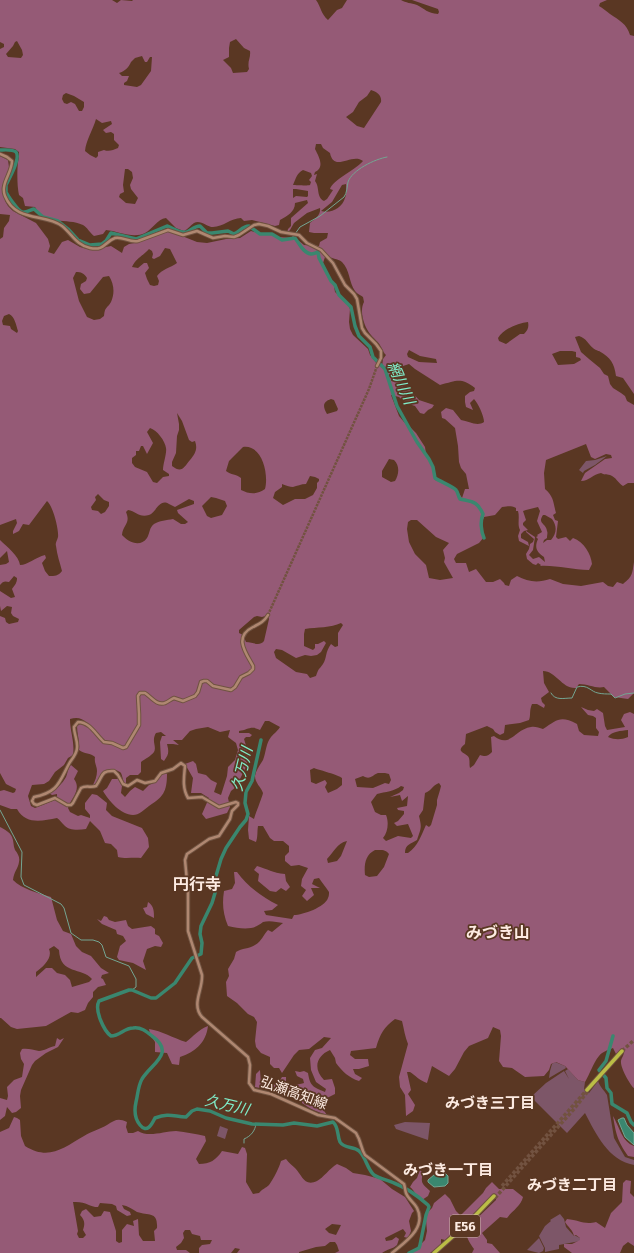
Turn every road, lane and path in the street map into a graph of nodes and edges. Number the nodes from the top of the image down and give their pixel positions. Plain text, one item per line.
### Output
1 (0, 154) edge
2 (378, 366) tunnel mouth
3 (268, 615) tunnel mouth
4 (623, 1051) tunnel mouth
5 (588, 1090) tunnel mouth
6 (392, 1253) edge
7 (434, 1253) edge
8 (437, 1253) edge

1 - 2 main road
3 - 6 main road, 弘瀬高知線
4 - 5 highway
7 - 8 highway, E56

